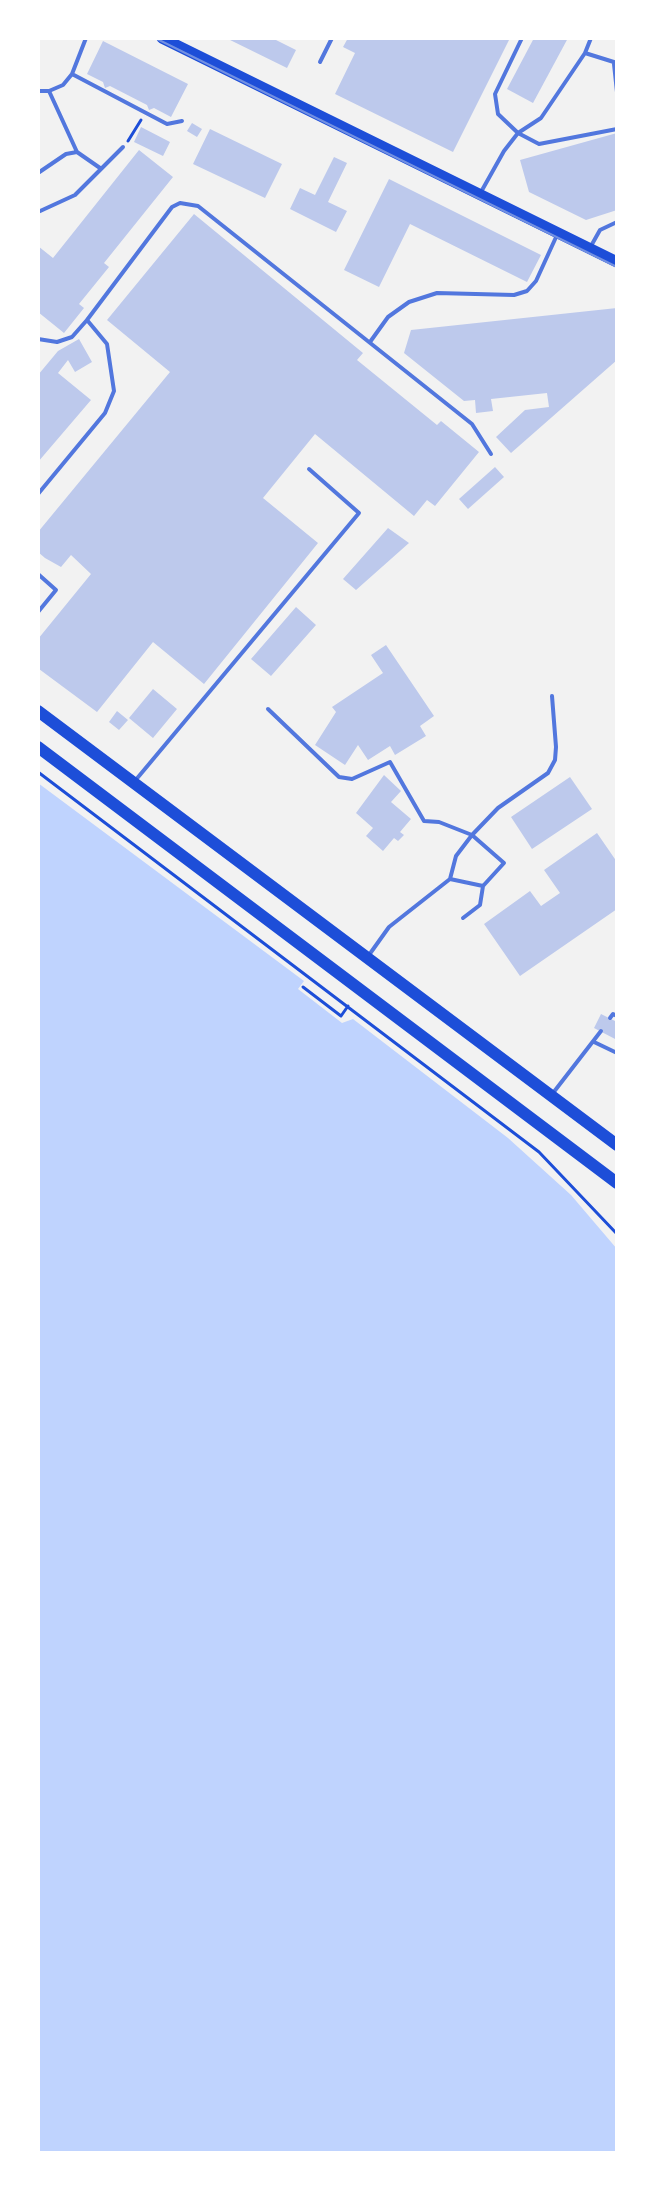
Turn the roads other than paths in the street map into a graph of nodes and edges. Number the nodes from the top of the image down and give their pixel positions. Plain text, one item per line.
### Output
1 (86, 38) edge
2 (162, 38) edge
3 (332, 38) edge
4 (522, 38) edge
5 (591, 38) edge
6 (585, 53) junction
7 (320, 62) dead end
8 (616, 63) edge
9 (72, 74) junction
10 (38, 91) edge
11 (49, 91) junction
12 (617, 92) edge
13 (182, 121) dead end
14 (617, 129) edge
15 (518, 133) junction
16 (123, 147) road end
17 (77, 152) junction
18 (100, 168) junction
19 (38, 173) edge
20 (480, 194) junction
21 (38, 212) edge
22 (617, 222) edge
23 (558, 233) junction
24 (589, 249) junction
25 (617, 262) edge
26 (87, 320) junction
27 (38, 339) edge
28 (370, 342) junction
29 (491, 454) dead end
30 (309, 469) dead end
31 (38, 494) edge
32 (38, 574) edge
33 (38, 612) edge
34 (552, 696) dead end
35 (268, 709) dead end
36 (38, 711) edge
37 (38, 747) edge
38 (134, 782) junction
39 (472, 835) junction
40 (450, 879) junction
41 (483, 886) junction
42 (463, 918) dead end
43 (367, 958) junction
44 (617, 1016) edge
45 (610, 1018) dead end
46 (601, 1031) dead end
47 (593, 1042) junction
48 (617, 1053) edge
49 (550, 1096) junction
50 (617, 1145) edge
51 (617, 1183) edge

1 - 9 lane
2 - 20 main road
3 - 7 lane
4 - 15 lane
5 - 6 lane
6 - 8 lane
6 - 15 lane
8 - 12 lane
9 - 11 lane
9 - 13 lane
10 - 11 lane
11 - 17 lane
14 - 15 lane
15 - 20 lane
16 - 18 lane
17 - 18 lane
17 - 19 lane
18 - 21 lane
20 - 23 main road
22 - 24 lane
23 - 24 main road
23 - 28 lane
24 - 25 main road
26 - 27 lane
26 - 28 lane
26 - 31 lane
28 - 29 lane
30 - 38 lane
32 - 33 lane
34 - 39 lane
35 - 39 lane
36 - 38 main road
37 - 51 main road
38 - 43 main road
39 - 40 lane
39 - 41 lane
40 - 41 lane
40 - 43 lane
41 - 42 lane
43 - 49 main road
44 - 45 lane
46 - 47 lane
47 - 48 lane
47 - 49 lane
49 - 50 main road

